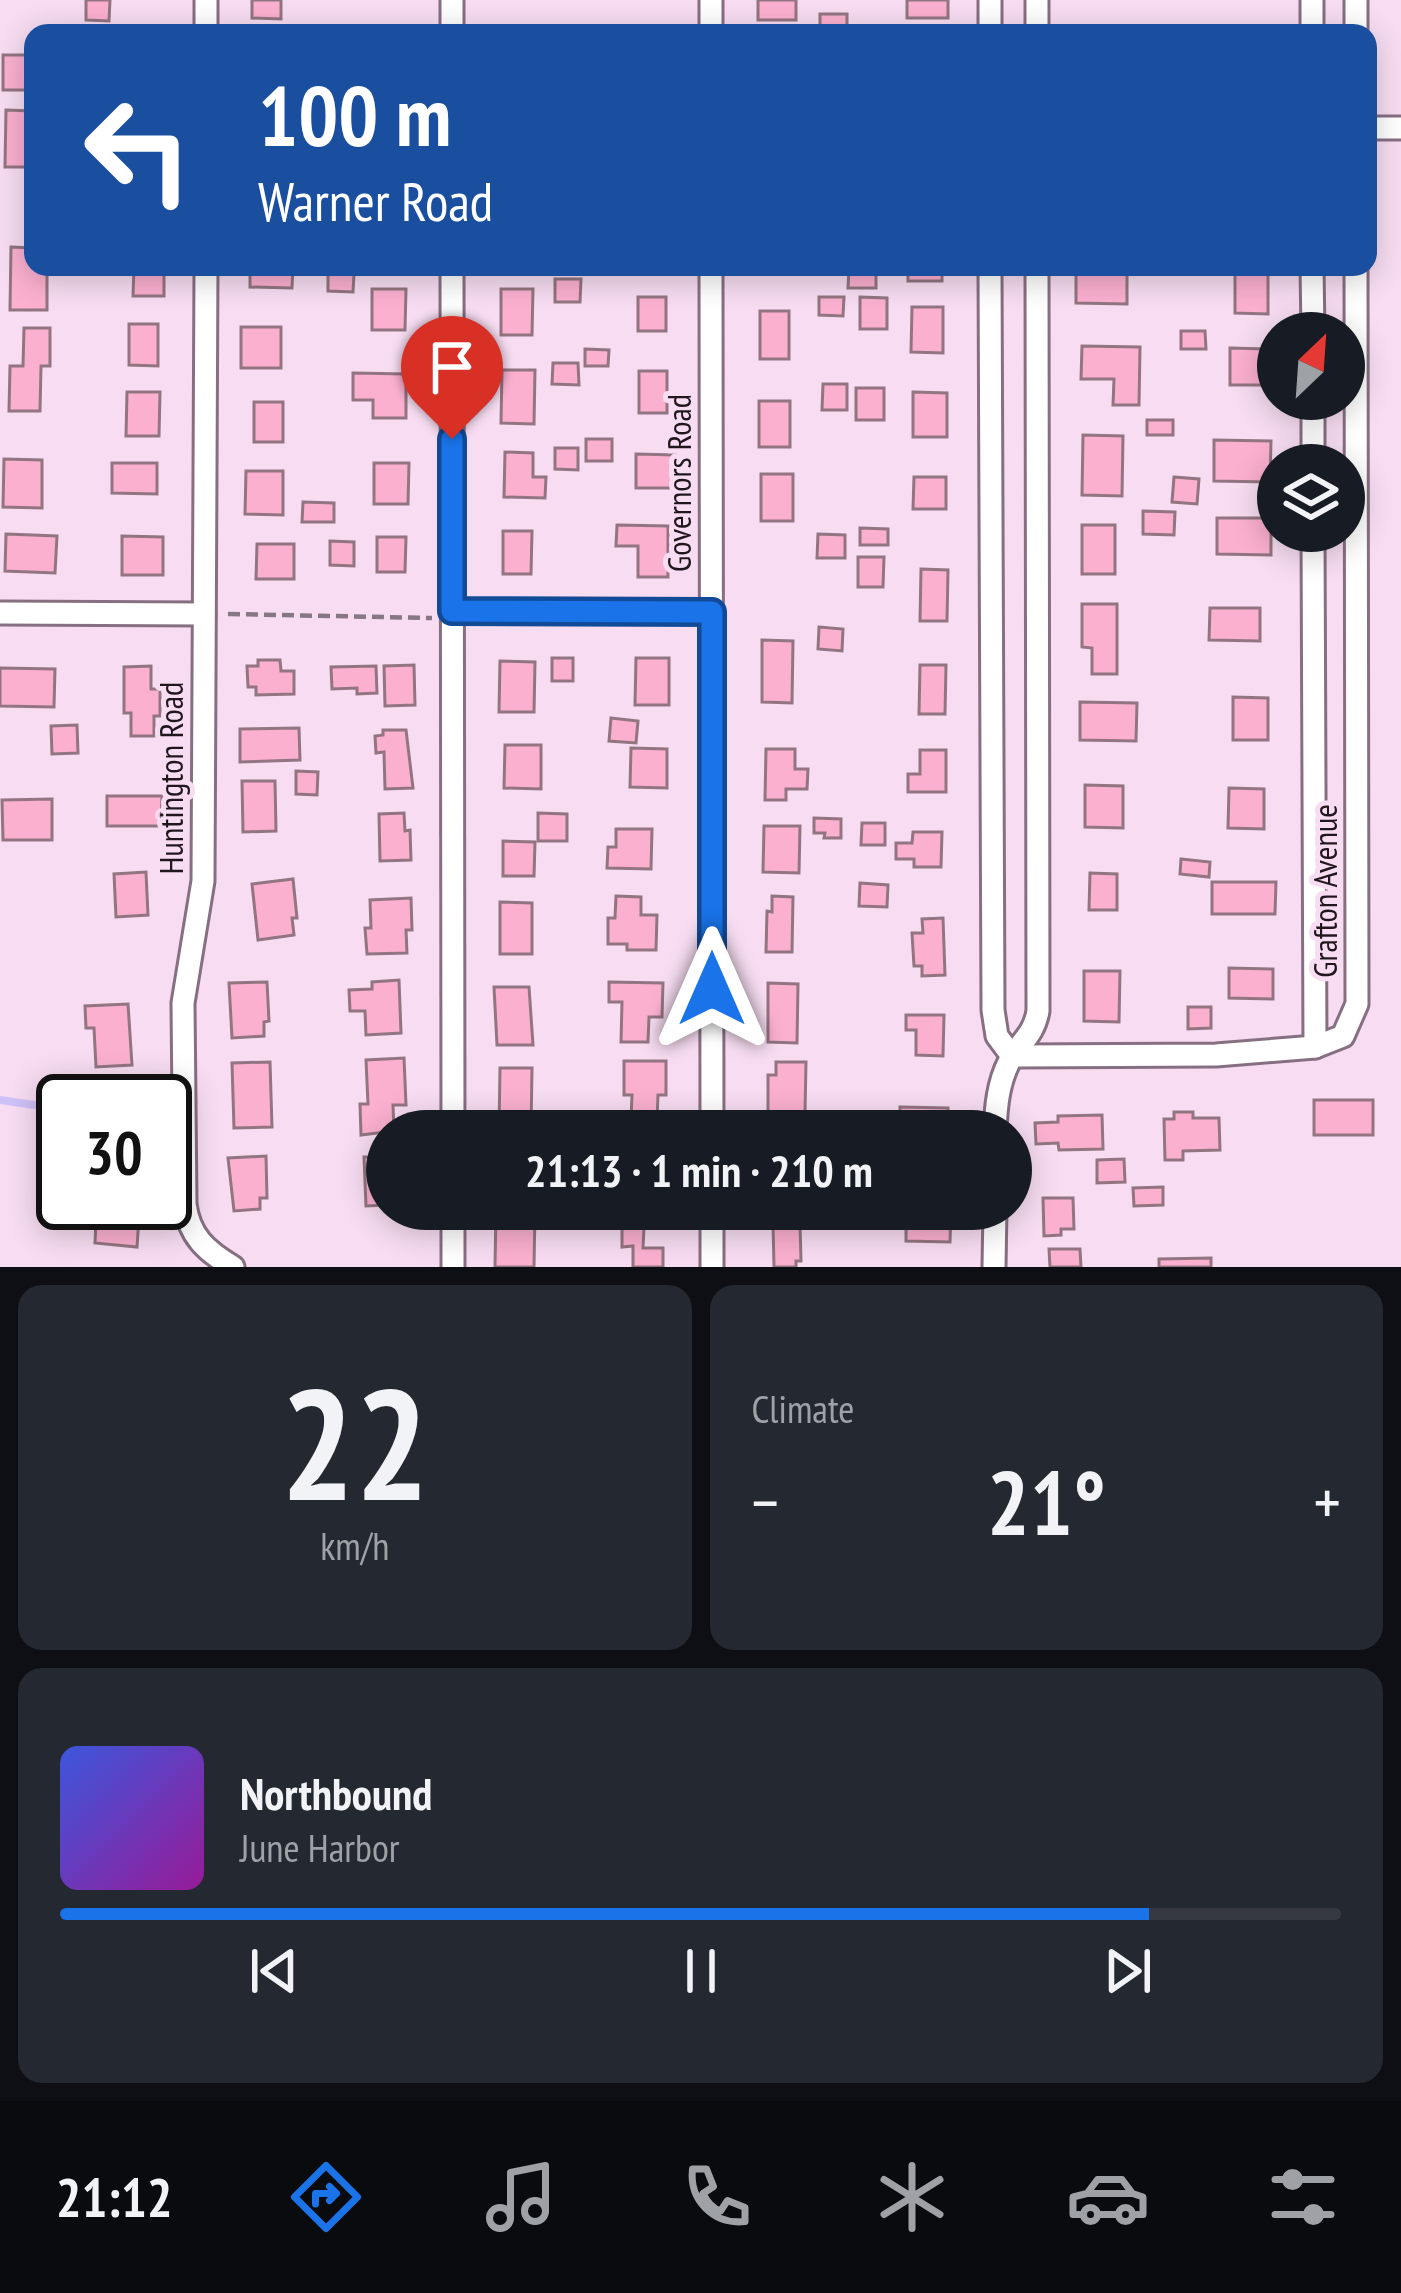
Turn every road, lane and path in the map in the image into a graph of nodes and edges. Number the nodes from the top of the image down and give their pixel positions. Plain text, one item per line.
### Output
1 (206, 276) edge
2 (452, 276) edge
3 (711, 276) edge
4 (990, 276) edge
5 (1037, 276) edge
6 (1312, 276) edge
7 (1356, 276) edge
8 (1312, 312) edge
9 (1313, 552) edge
10 (712, 612) junction
11 (0, 614) edge
12 (204, 614) junction
13 (452, 614) junction
14 (1315, 1048) junction
15 (1012, 1056) junction
16 (453, 1110) edge
17 (712, 1110) edge
18 (997, 1110) edge
19 (453, 1230) edge
20 (712, 1230) edge
21 (995, 1230) edge
22 (233, 1267) edge
23 (453, 1267) edge
24 (712, 1267) edge
25 (994, 1267) edge

1 - 12 street, Huntington Road
2 - 13 street
3 - 10 street, Governors Road
4 - 15 street
5 - 15 street
6 - 8 street
7 - 14 street, Grafton Avenue
9 - 14 street, Grafton Avenue
10 - 13 street
10 - 17 street, Governors Road
11 - 12 street
12 - 13 path
12 - 22 street, Huntington Road
13 - 16 street
14 - 15 street
15 - 18 street
19 - 23 street
20 - 24 street
21 - 25 street

